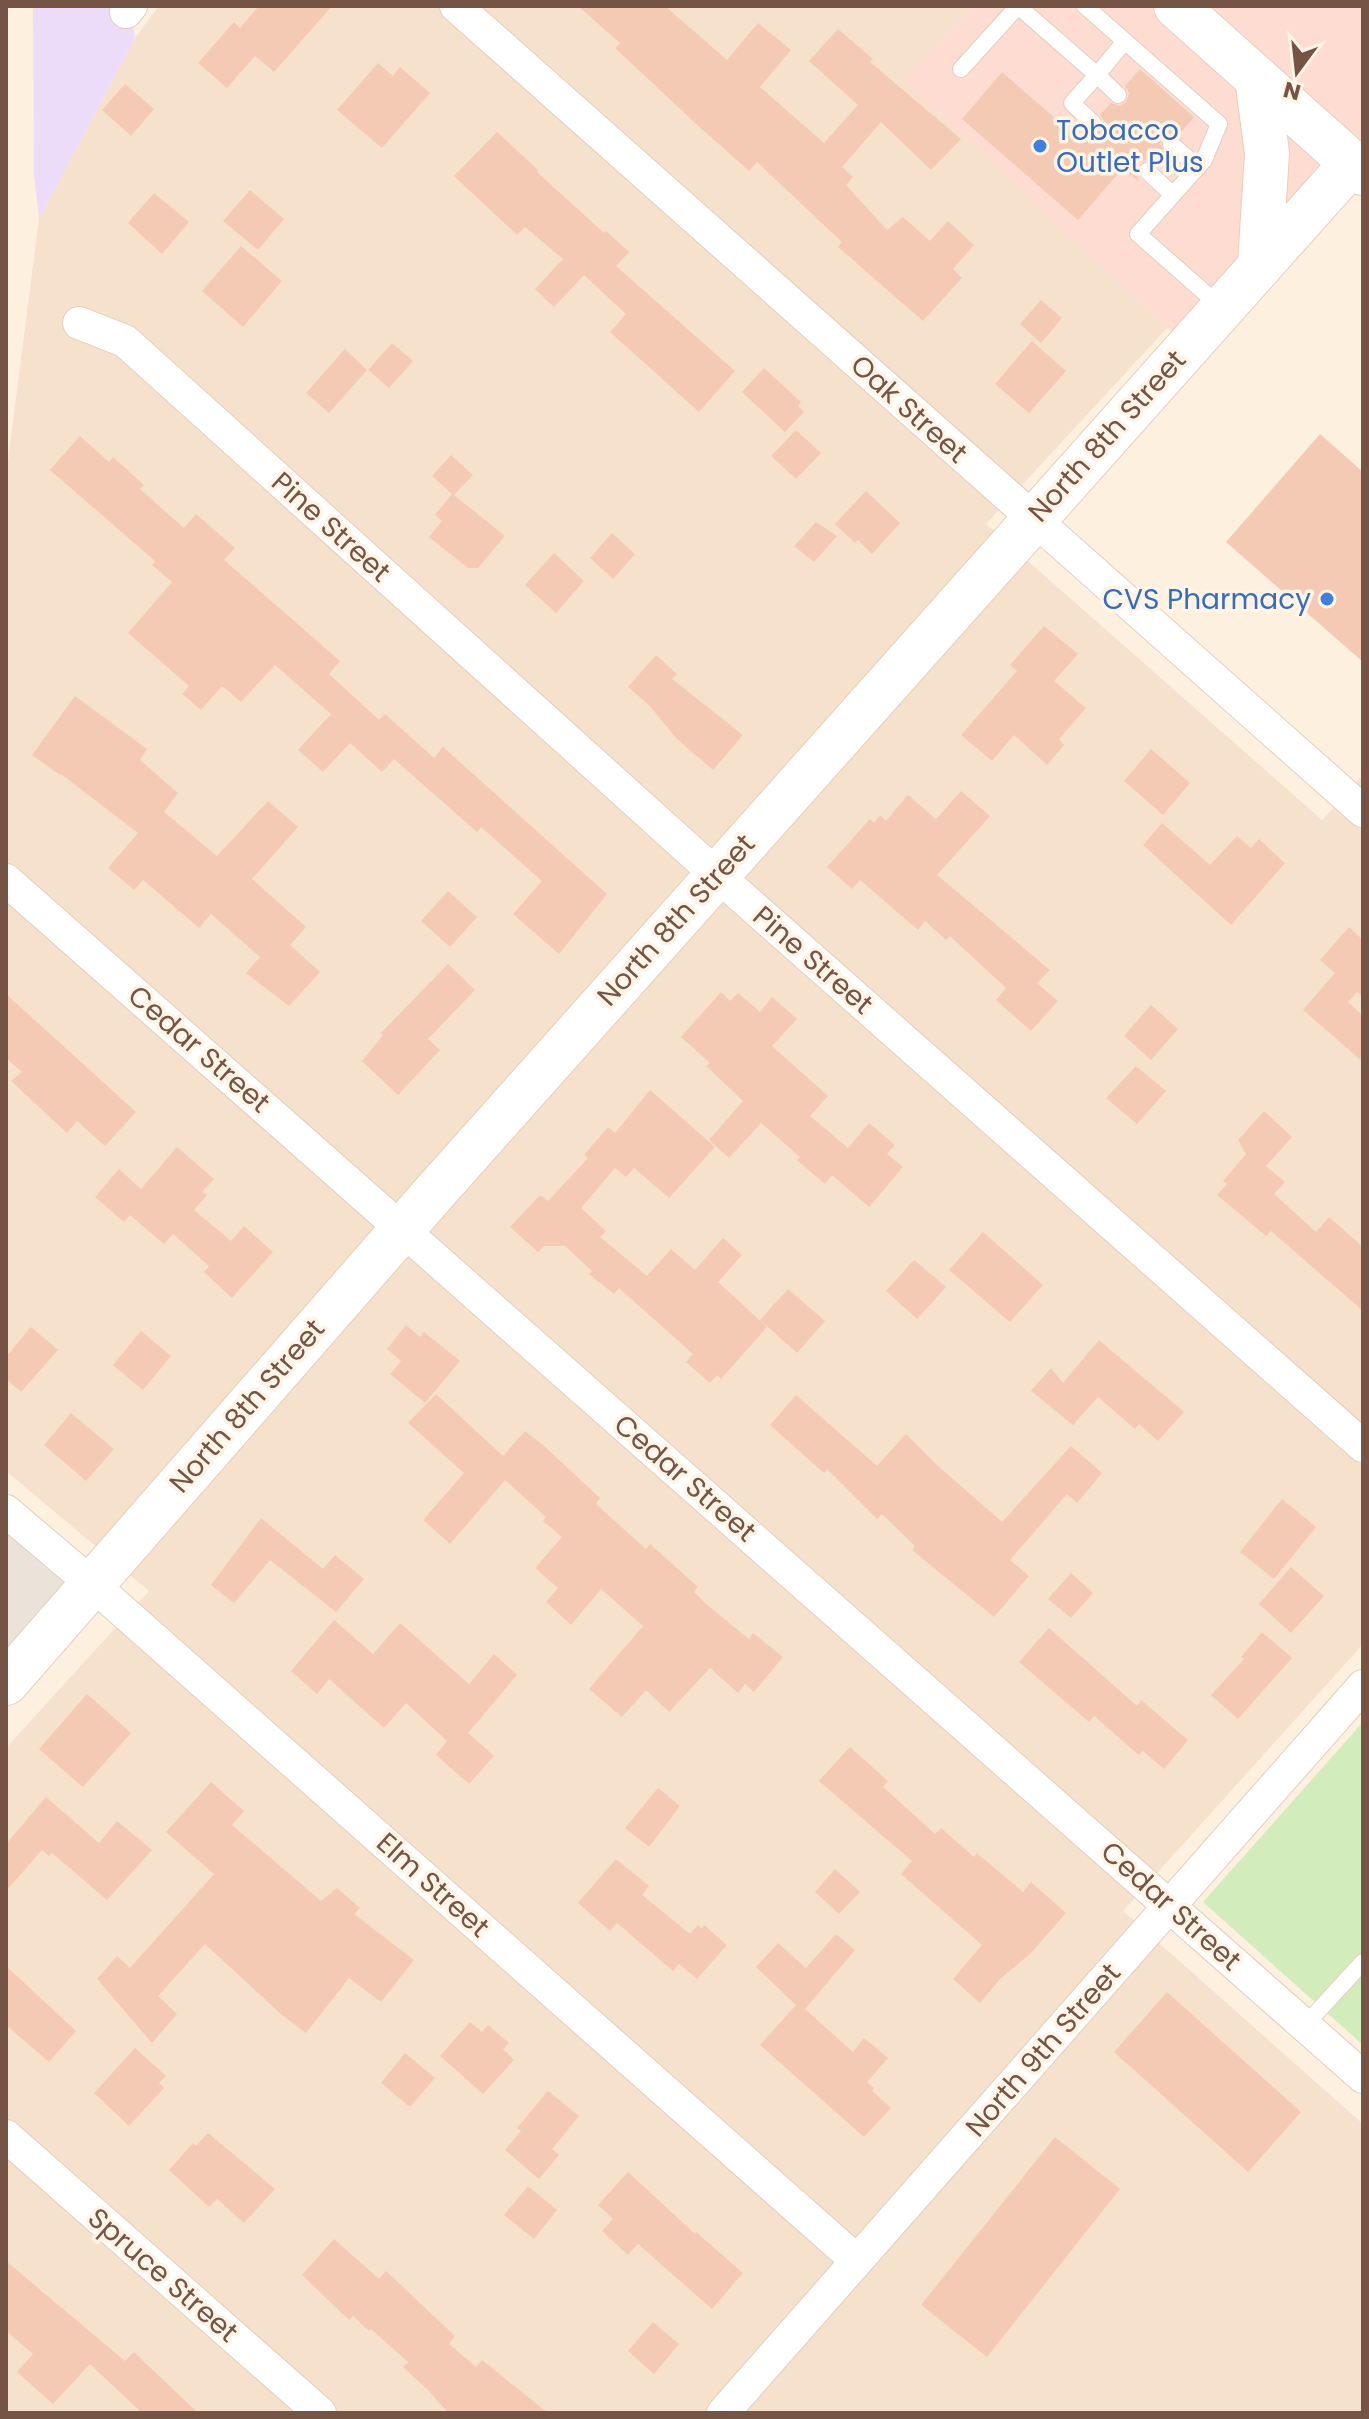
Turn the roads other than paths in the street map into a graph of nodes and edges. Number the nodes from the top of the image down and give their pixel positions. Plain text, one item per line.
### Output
1 (456, 6) edge
2 (1018, 6) edge
3 (1085, 6) edge
4 (1176, 6) edge
5 (1125, 41) junction
6 (961, 69) dead end
7 (1097, 75) junction
8 (1257, 78) junction
9 (1118, 95) dead end
10 (1093, 123) dead end
11 (1171, 144) dead end
12 (1359, 162) edge
13 (1198, 167) junction
14 (1147, 171) dead end
15 (1173, 195) junction
16 (1260, 265) junction
17 (1222, 308) junction
18 (79, 323) dead end
19 (1033, 519) junction
20 (1363, 811) edge
21 (717, 875) junction
22 (6, 880) edge
23 (402, 1229) junction
24 (1363, 1446) edge
25 (6, 1511) edge
26 (92, 1584) junction
27 (6, 1683) edge
28 (1363, 1686) edge
29 (1170, 1905) junction
30 (1363, 1962) edge
31 (1305, 2025) junction
32 (1363, 2077) edge
33 (6, 2136) edge
34 (857, 2261) junction
35 (320, 2413) edge
36 (723, 2413) edge

1 - 19 street, Oak Street
2 - 6 lane
2 - 7 lane
3 - 5 lane
4 - 8 main road
5 - 7 lane
5 - 13 lane
7 - 9 lane
7 - 10 lane
8 - 12 main road
8 - 16 main road
11 - 13 lane
12 - 16 main road, North 8th Street
13 - 15 lane
14 - 15 lane
15 - 17 lane
16 - 17 main road, North 8th Street
17 - 19 main road, North 8th Street
18 - 21 street, Pine Street
19 - 20 street, Oak Street
19 - 21 main road, North 8th Street
21 - 23 main road, North 8th Street
21 - 24 street, Pine Street
22 - 23 street, Cedar Street
23 - 26 main road, North 8th Street
23 - 29 street, Cedar Street
25 - 26 street, Elm Street
26 - 27 main road, North 8th Street
26 - 34 street, Elm Street
28 - 29 street, North 9th Street
29 - 31 street, Cedar Street
29 - 34 street, North 9th Street
30 - 31 lane
31 - 32 street, Cedar Street
33 - 35 street, Spruce Street
34 - 36 street, North 9th Street

